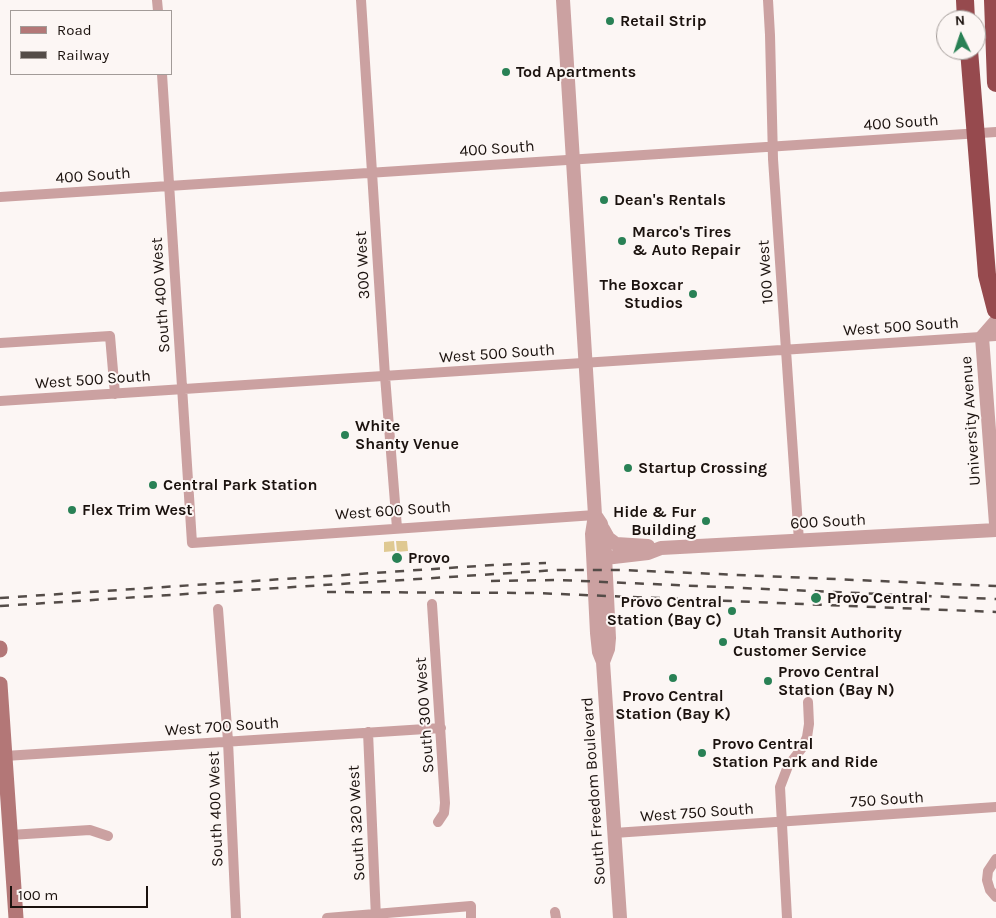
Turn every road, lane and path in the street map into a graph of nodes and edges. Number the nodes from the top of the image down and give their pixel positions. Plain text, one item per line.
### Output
1 (361, 0) edge
2 (563, 0) edge
3 (768, 0) edge
4 (993, 0) edge
5 (970, 60) edge
6 (162, 75) edge
7 (996, 83) edge
8 (996, 132) edge
9 (975, 133) junction
10 (772, 145) junction
11 (573, 160) junction
12 (373, 172) junction
13 (170, 186) junction
14 (0, 197) edge
15 (996, 310) edge
16 (996, 321) edge
17 (989, 336) edge
18 (0, 343) edge
19 (786, 350) junction
20 (585, 363) junction
21 (385, 376) junction
22 (182, 390) junction
23 (115, 394) junction
24 (0, 401) edge
25 (595, 515) junction
26 (996, 524) edge
27 (397, 528) junction
28 (603, 529) junction
29 (996, 530) edge
30 (798, 541) junction
31 (192, 544) joint
32 (661, 548) junction
33 (605, 558) junction
34 (432, 604) dead end
35 (218, 609) dead end
36 (603, 662) junction
37 (0, 684) edge
38 (808, 702) dead end
39 (441, 728) junction
40 (368, 732) junction
41 (228, 741) junction
42 (5, 756) junction
43 (996, 807) edge
44 (438, 822) dead end
45 (781, 822) junction
46 (614, 833) junction
47 (10, 835) junction
48 (108, 836) dead end
49 (996, 859) edge
50 (996, 896) edge
51 (376, 915) edge
52 (16, 918) edge
53 (236, 918) edge
54 (327, 918) edge
55 (471, 918) edge
56 (620, 918) edge
57 (787, 918) edge

1 - 12 street, 300 West
2 - 11 street
3 - 10 street, 100 West
4 - 7 highway
5 - 9 highway
6 - 13 street, South 400 West
8 - 9 street, 400 South
9 - 10 street, 400 South
9 - 15 highway
10 - 11 street, 400 South
10 - 19 street, 100 West
11 - 12 street, 400 South
11 - 20 street
12 - 13 street, 400 South
12 - 21 street, 300 West
13 - 14 street, 400 South
13 - 22 street, South 400 West
16 - 17 street, University Avenue
17 - 19 street, West 500 South
17 - 26 street, University Avenue
18 - 23 street
19 - 20 street, West 500 South
19 - 30 street, 100 West
20 - 21 street, West 500 South
20 - 25 street
21 - 22 street, West 500 South
21 - 27 street, 300 West
22 - 23 street, West 500 South
22 - 31 street, South 400 West
23 - 24 street, West 500 South
25 - 27 street, West 600 South
25 - 28 street, South Freedom Boulevard
25 - 36 street, South Freedom Boulevard
27 - 31 street, West 600 South
28 - 32 street
28 - 33 street, South Freedom Boulevard
29 - 30 street, 600 South
30 - 32 street, 600 South
32 - 33 street
33 - 36 street, South Freedom Boulevard
34 - 39 street, South 300 West
35 - 41 street, South 400 West
36 - 46 street, South Freedom Boulevard
37 - 42 main road
38 - 45 street
39 - 40 street, West 700 South
39 - 44 street, South 300 West
40 - 41 street, West 700 South
40 - 51 street, South 320 West
41 - 42 street, West 700 South
41 - 53 street, South 400 West
42 - 47 main road
43 - 45 street, 750 South
45 - 46 street, West 750 South
45 - 57 street
46 - 56 street, South Freedom Boulevard
47 - 48 street
47 - 52 main road
49 - 50 street
51 - 54 street
51 - 55 street

